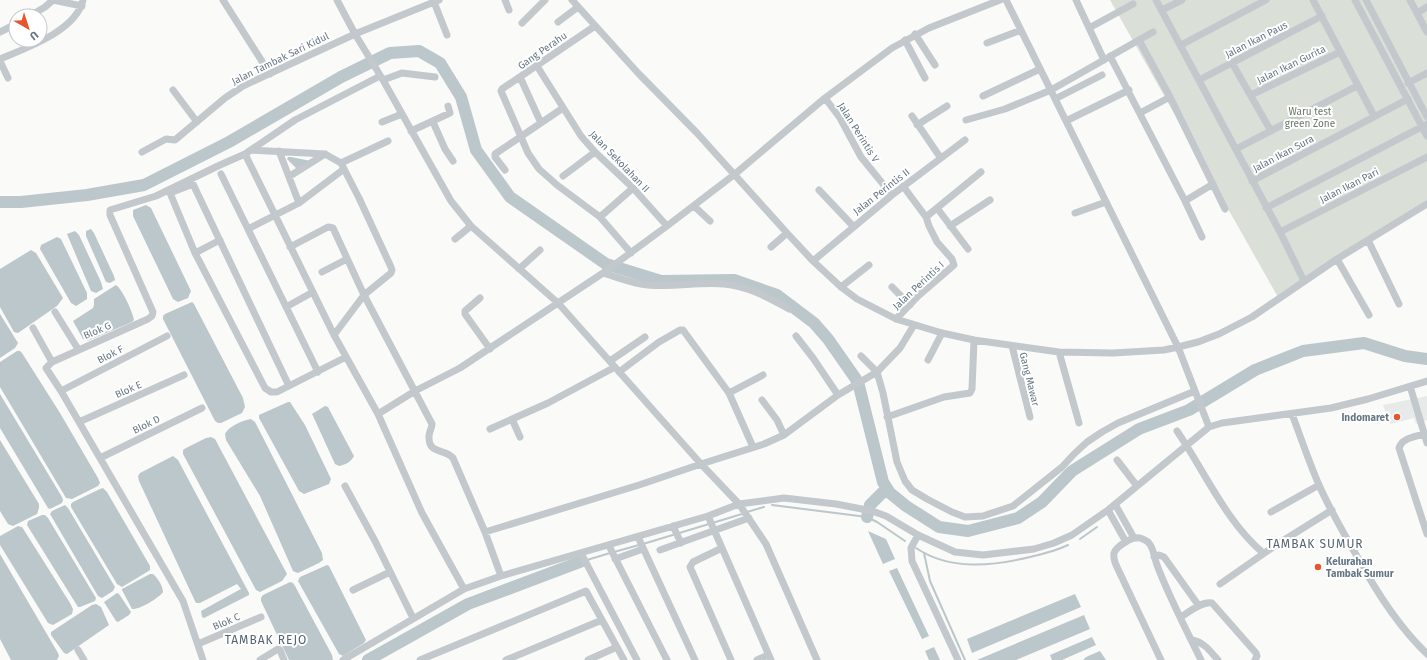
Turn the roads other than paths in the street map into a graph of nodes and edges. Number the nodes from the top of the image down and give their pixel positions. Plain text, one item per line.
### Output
1 (53, 0) edge
2 (223, 0) edge
3 (338, 0) edge
4 (506, 0) edge
5 (545, 0) edge
6 (572, 0) edge
7 (1000, 0) edge
8 (1006, 0) edge
9 (1076, 0) edge
10 (1156, 0) edge
11 (1182, 0) edge
12 (1266, 0) edge
13 (1313, 0) edge
14 (1356, 0) edge
15 (1366, 0) edge
16 (437, 1) edge
17 (1413, 1) edge
18 (82, 3) edge
19 (1133, 4) dead end
20 (578, 7) junction
21 (43, 8) edge
22 (1427, 8) edge
23 (509, 10) dead end
24 (1162, 10) junction
25 (1416, 13) junction
26 (1322, 16) junction
27 (558, 22) dead end
28 (522, 23) dead end
29 (595, 26) junction
30 (1088, 28) junction
31 (1021, 30) junction
32 (1153, 32) dead end
33 (1427, 32) edge
34 (355, 34) junction
35 (915, 34) junction
36 (446, 35) dead end
37 (1384, 35) junction
38 (905, 40) junction
39 (1139, 40) junction
40 (1376, 40) junction
41 (987, 43) dead end
42 (1181, 45) junction
43 (1340, 52) junction
44 (1107, 58) junction
45 (0, 60) edge
46 (1232, 63) junction
47 (935, 65) dead end
48 (537, 66) junction
49 (1040, 69) junction
50 (1427, 73) edge
51 (270, 74) junction
52 (380, 75) junction
53 (1102, 75) dead end
54 (435, 77) dead end
55 (520, 77) junction
56 (8, 78) dead end
57 (925, 78) dead end
58 (1199, 80) junction
59 (1408, 83) junction
60 (1358, 86) junction
61 (173, 90) dead end
62 (1051, 90) junction
63 (1128, 90) junction
64 (1251, 95) junction
65 (983, 96) dead end
66 (1170, 97) junction
67 (826, 98) junction
68 (1055, 99) junction
69 (1408, 99) junction
70 (448, 106) dead end
71 (947, 106) dead end
72 (1424, 107) edge
73 (563, 108) junction
74 (1140, 113) junction
75 (402, 114) junction
76 (912, 116) dead end
77 (1374, 116) junction
78 (1427, 117) edge
79 (966, 120) dead end
80 (1066, 121) junction
81 (197, 122) junction
82 (382, 122) dead end
83 (433, 122) junction
84 (541, 123) junction
85 (918, 125) junction
86 (1425, 125) edge
87 (1271, 131) junction
88 (411, 132) junction
89 (1427, 136) edge
90 (520, 138) junction
91 (388, 140) dead end
92 (965, 140) dead end
93 (1236, 149) junction
94 (279, 151) junction
95 (142, 152) dead end
96 (248, 152) junction
97 (595, 152) junction
98 (325, 154) junction
99 (940, 157) junction
100 (1427, 157) edge
101 (453, 161) dead end
102 (342, 166) junction
103 (505, 170) dead end
104 (981, 172) dead end
105 (221, 174) dead end
106 (735, 174) junction
107 (290, 176) junction
108 (563, 176) dead end
109 (1252, 181) junction
110 (1213, 184) junction
111 (903, 186) junction
112 (633, 188) junction
113 (819, 190) dead end
114 (892, 195) junction
115 (990, 200) dead end
116 (1185, 200) junction
117 (1106, 202) junction
118 (299, 203) junction
119 (1427, 204) edge
120 (694, 206) junction
121 (937, 208) junction
122 (1266, 208) junction
123 (1225, 209) dead end
124 (1075, 212) dead end
125 (275, 215) junction
126 (600, 217) junction
127 (926, 217) junction
128 (710, 221) dead end
129 (471, 226) junction
130 (667, 226) junction
131 (853, 226) junction
132 (950, 226) junction
133 (248, 228) junction
134 (1280, 232) junction
135 (788, 233) junction
136 (1202, 237) dead end
137 (220, 240) junction
138 (455, 240) dead end
139 (1368, 240) junction
140 (771, 247) dead end
141 (290, 248) junction
142 (968, 249) dead end
143 (540, 250) dead end
144 (196, 253) junction
145 (630, 254) junction
146 (347, 259) junction
147 (1337, 259) junction
148 (813, 260) junction
149 (869, 265) dead end
150 (519, 269) junction
151 (322, 272) dead end
152 (606, 272) junction
153 (1304, 281) junction
154 (841, 287) junction
155 (892, 287) dead end
156 (312, 292) junction
157 (364, 295) junction
158 (480, 298) dead end
159 (558, 303) junction
160 (1399, 304) dead end
161 (910, 305) junction
162 (286, 307) junction
163 (789, 309) dead end
164 (55, 312) dead end
165 (1369, 315) dead end
166 (896, 319) junction
167 (914, 325) junction
168 (33, 328) dead end
169 (942, 333) junction
170 (334, 335) junction
171 (167, 336) dead end
172 (796, 336) dead end
173 (645, 337) dead end
174 (974, 340) junction
175 (1012, 346) junction
176 (1178, 347) junction
177 (78, 349) junction
178 (490, 349) junction
179 (1059, 352) junction
180 (861, 356) dead end
181 (346, 357) junction
182 (928, 360) dead end
183 (50, 364) junction
184 (615, 367) junction
185 (318, 372) junction
186 (874, 373) junction
187 (184, 374) dead end
188 (763, 375) dead end
189 (1427, 381) edge
190 (289, 386) junction
191 (1410, 388) junction
192 (61, 391) junction
193 (415, 391) junction
194 (1196, 393) junction
195 (729, 394) junction
196 (838, 395) junction
197 (762, 400) dead end
198 (202, 408) dead end
199 (378, 414) junction
200 (1292, 414) junction
201 (887, 417) junction
202 (1030, 417) dead end
203 (512, 419) junction
204 (79, 422) junction
205 (1080, 423) dead end
206 (1209, 427) junction
207 (490, 429) dead end
208 (1177, 431) dead end
209 (1424, 434) junction
210 (784, 435) junction
211 (520, 437) dead end
212 (1427, 443) edge
213 (1186, 445) junction
214 (753, 447) junction
215 (100, 458) junction
216 (1117, 460) dead end
217 (701, 464) junction
218 (1319, 485) junction
219 (346, 486) dead end
220 (1137, 486) junction
221 (1115, 504) junction
222 (741, 507) junction
223 (1108, 510) junction
224 (1332, 510) junction
225 (1271, 512) dead end
226 (748, 517) junction
227 (711, 524) junction
228 (485, 532) junction
229 (1427, 534) edge
230 (677, 535) junction
231 (916, 538) junction
232 (1134, 538) junction
233 (1126, 542) junction
234 (641, 544) junction
235 (722, 548) junction
236 (660, 550) dead end
237 (612, 553) junction
238 (1263, 554) junction
239 (1154, 557) junction
240 (583, 558) junction
241 (390, 572) junction
242 (501, 576) junction
243 (1220, 584) dead end
244 (464, 589) junction
245 (353, 590) dead end
246 (1199, 606) junction
247 (261, 617) dead end
248 (1181, 617) junction
249 (413, 618) junction
250 (602, 620) junction
251 (1192, 640) junction
252 (198, 644) junction
253 (617, 647) junction
254 (78, 650) dead end
255 (1427, 654) edge
256 (770, 657) edge
257 (84, 660) edge
258 (203, 660) edge
259 (260, 660) edge
260 (284, 660) edge
261 (343, 660) edge
262 (420, 660) edge
263 (506, 660) edge
264 (588, 660) edge
265 (624, 660) edge
266 (637, 660) edge
267 (667, 660) edge
268 (695, 660) edge
269 (731, 660) edge
270 (756, 660) edge
271 (817, 660) edge
272 (958, 660) edge
273 (1161, 660) edge
274 (1201, 660) edge
275 (1218, 660) edge
276 (1255, 660) edge

1 - 18 street
1 - 21 street
2 - 51 street
3 - 34 street
4 - 23 street
5 - 28 street
6 - 20 street
7 - 35 street
8 - 31 street
9 - 30 street
10 - 24 street
11 - 24 street
12 - 42 street
13 - 26 street
14 - 40 street
15 - 37 street
16 - 34 street, Jalan Tambak Sari Kidul
16 - 36 street
17 - 25 street
18 - 45 street
19 - 30 street
20 - 27 street
20 - 29 street
22 - 25 street
24 - 42 street
25 - 33 street
26 - 43 street
26 - 46 street, Jalan Ikan Paus
29 - 48 street, Gang Perahu
29 - 106 street
30 - 44 street
31 - 41 street
31 - 49 street
32 - 39 street
34 - 51 street, Jalan Tambak Sari Kidul
34 - 52 street
35 - 38 street
35 - 47 street
37 - 40 street
37 - 59 street
38 - 57 street
38 - 67 street
39 - 44 street
39 - 66 street
40 - 69 street
42 - 58 street
43 - 60 street
43 - 64 street, Jalan Ikan Gurita
44 - 62 street
44 - 63 street
45 - 56 street
46 - 58 street, Jalan Ikan Paus
46 - 64 street
48 - 55 street, Gang Perahu
48 - 73 street, Jalan Sekolahan II
49 - 62 street
49 - 65 street
50 - 59 street
51 - 81 street, Jalan Tambak Sari Kidul
52 - 54 street
52 - 75 street
52 - 96 street
53 - 68 street
55 - 84 street
55 - 90 street, Gang Perahu
58 - 93 street
59 - 72 street
60 - 77 street
60 - 87 street
61 - 81 street
62 - 68 street
62 - 79 street
63 - 74 street
63 - 80 street
64 - 87 street
66 - 74 street
66 - 110 street
67 - 106 street
67 - 114 street, Jalan Perintis V
68 - 80 street
69 - 77 street, Jalan Ikan Sura
69 - 86 street
70 - 83 street
71 - 85 street
72 - 78 street
73 - 84 street
73 - 97 street, Jalan Sekolahan II
74 - 116 street
75 - 82 street
75 - 88 street
76 - 85 street
77 - 109 street, Jalan Ikan Sura
80 - 117 street
81 - 95 street, Jalan Tambak Sari Kidul
83 - 88 street
83 - 101 street
84 - 90 street
85 - 99 street
86 - 89 street
86 - 122 street
87 - 93 street
88 - 129 street
90 - 103 street
90 - 126 street
91 - 102 street
92 - 99 street, Jalan Perintis II
93 - 109 street
94 - 96 street
94 - 98 street
94 - 107 street
96 - 125 street
96 - 177 street, Blok G
97 - 108 street
97 - 112 street, Jalan Sekolahan II
98 - 102 street
98 - 107 street
99 - 111 street, Jalan Perintis II
100 - 134 street, Jalan Ikan Pari
102 - 118 street
102 - 157 street
104 - 121 street
105 - 133 street
106 - 120 street
106 - 135 street
107 - 118 street
109 - 122 street
110 - 116 street
110 - 123 street
111 - 114 street, Jalan Perintis II
111 - 127 street
112 - 126 street
112 - 130 street, Jalan Sekolahan II
113 - 131 street
114 - 131 street, Jalan Perintis II
115 - 132 street
116 - 136 street
117 - 124 street
117 - 176 street
118 - 125 street
119 - 139 street
120 - 128 street
120 - 130 street
121 - 127 street
121 - 132 street
122 - 134 street
125 - 133 street
125 - 141 street
126 - 145 street
127 - 161 street, Jalan Perintis I
129 - 138 street
129 - 150 street
130 - 145 street
131 - 148 street, Jalan Perintis II
132 - 142 street
133 - 162 street
134 - 153 street
135 - 140 street
135 - 148 street
137 - 144 street
137 - 144 street
137 - 190 street
139 - 147 street
139 - 160 street
141 - 146 street
141 - 156 street
143 - 150 street
144 - 190 street
145 - 152 street
146 - 151 street
146 - 157 street
147 - 153 street
147 - 165 street
148 - 154 street
149 - 154 street
150 - 159 street
152 - 159 street
152 - 163 street
153 - 176 street
154 - 166 street
155 - 161 street
156 - 162 street
156 - 170 street
157 - 170 street
157 - 193 street
158 - 178 street
159 - 178 street
159 - 184 street
161 - 166 street, Jalan Perintis I
162 - 185 street
164 - 177 street
166 - 167 street
167 - 169 street
167 - 186 street
168 - 183 street
169 - 174 street
169 - 182 street
170 - 181 street
171 - 192 street, Blok F
172 - 196 street
173 - 184 street
174 - 175 street
174 - 201 street
175 - 179 street
175 - 202 street, Gang Mawar
176 - 179 street
176 - 194 street
177 - 183 street, Blok G
178 - 193 street
179 - 205 street
180 - 186 street
181 - 185 street
181 - 199 street
183 - 192 street
184 - 195 street
184 - 203 street
184 - 217 street
185 - 190 street
186 - 196 street
186 - 201 street
187 - 204 street, Blok E
188 - 195 street
189 - 191 street
191 - 200 street
191 - 209 street
192 - 204 street
193 - 199 street
193 - 228 street
194 - 201 street
194 - 206 street
195 - 214 street
196 - 210 street
197 - 210 street
198 - 215 street, Blok D
199 - 244 street
200 - 206 street
200 - 218 street
203 - 207 street
203 - 211 street
204 - 215 street
206 - 213 street
208 - 213 street
209 - 212 street
209 - 229 street
210 - 214 street
213 - 220 street
213 - 238 street
214 - 217 street
215 - 252 street
216 - 220 street
217 - 222 street
217 - 228 street
218 - 224 street
218 - 225 street
219 - 241 street
220 - 221 street
221 - 223 street
221 - 232 street
222 - 226 street
222 - 227 street
222 - 231 street
223 - 231 street
223 - 233 street
224 - 238 street
224 - 255 street
226 - 227 street
226 - 271 street
227 - 230 street
227 - 230 street
227 - 235 street
228 - 242 street
230 - 234 street
230 - 236 street
231 - 272 street
232 - 233 street
232 - 239 street
233 - 273 street
234 - 237 street
234 - 237 street
234 - 268 street
235 - 256 street
235 - 269 street
237 - 240 street
237 - 267 street
238 - 243 street
239 - 246 street
239 - 248 street
240 - 242 street
240 - 266 street
241 - 245 street
241 - 249 street
242 - 244 street
244 - 249 street
246 - 248 street
246 - 276 street
247 - 252 street, Blok C
248 - 251 street
249 - 261 street
250 - 253 street
250 - 262 street
250 - 263 street
251 - 274 street
251 - 275 street
252 - 258 street
253 - 264 street
253 - 265 street
254 - 257 street
256 - 270 street
259 - 260 street

